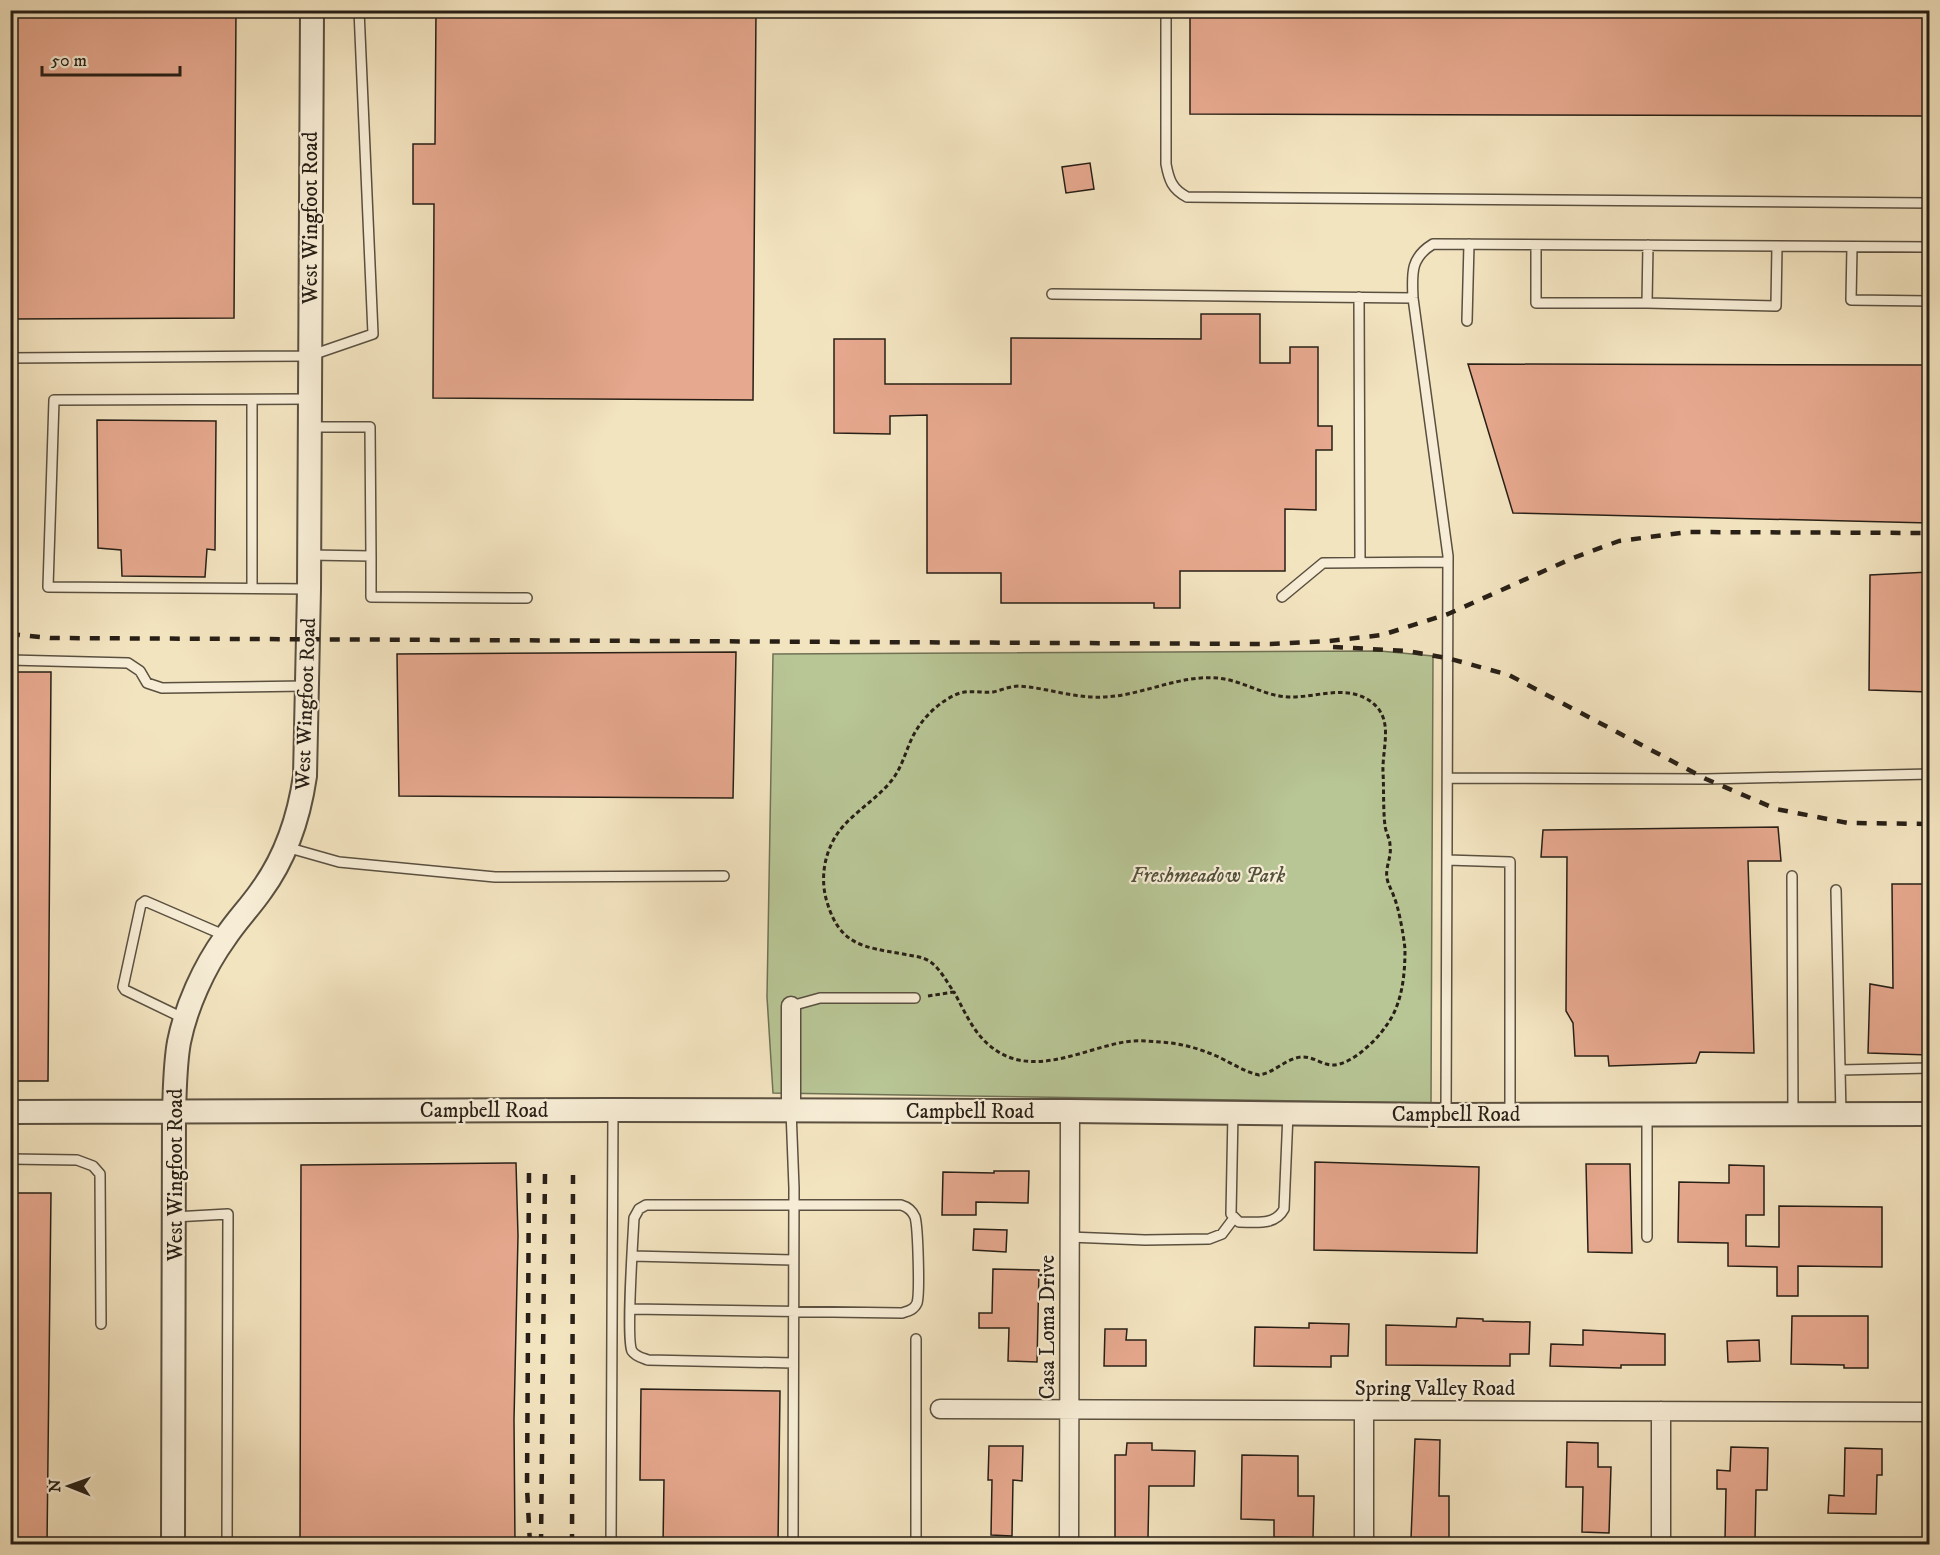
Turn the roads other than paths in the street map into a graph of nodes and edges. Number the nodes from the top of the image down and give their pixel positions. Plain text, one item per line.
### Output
1 (312, 10) edge
2 (359, 10) edge
3 (1166, 10) edge
4 (1929, 203) edge
5 (1469, 244) junction
6 (1536, 245) junction
7 (1648, 245) junction
8 (1777, 246) junction
9 (1852, 247) junction
10 (1929, 247) edge
11 (1052, 294) dead end
12 (1359, 297) junction
13 (1413, 298) junction
14 (1929, 301) edge
15 (1647, 303) junction
16 (1467, 321) dead end
17 (309, 356) junction
18 (10, 358) edge
19 (309, 399) junction
20 (252, 400) junction
21 (309, 427) junction
22 (309, 555) junction
23 (371, 556) junction
24 (1360, 562) junction
25 (1448, 562) junction
26 (252, 588) junction
27 (309, 589) junction
28 (1282, 597) dead end
29 (527, 598) dead end
30 (10, 660) edge
31 (307, 686) junction
32 (1929, 774) edge
33 (1448, 778) junction
34 (286, 847) junction
35 (1447, 860) junction
36 (724, 876) dead end
37 (1792, 876) dead end
38 (1836, 890) dead end
39 (226, 936) junction
40 (915, 998) road end
41 (791, 1006) joint
42 (185, 1018) junction
43 (1929, 1068) edge
44 (1840, 1070) junction
45 (174, 1110) junction
46 (613, 1110) junction
47 (791, 1110) junction
48 (1070, 1111) junction
49 (10, 1112) edge
50 (1233, 1113) junction
51 (1288, 1113) junction
52 (1647, 1114) junction
53 (1793, 1114) junction
54 (1841, 1114) junction
55 (1929, 1114) edge
56 (1446, 1115) junction
57 (1510, 1115) junction
58 (10, 1159) edge
59 (794, 1206) junction
60 (174, 1217) junction
61 (1234, 1218) junction
62 (1070, 1237) junction
63 (1647, 1237) dead end
64 (632, 1256) junction
65 (793, 1260) junction
66 (631, 1309) junction
67 (793, 1312) junction
68 (101, 1324) dead end
69 (916, 1339) dead end
70 (793, 1363) junction
71 (940, 1409) dead end
72 (1069, 1409) junction
73 (1364, 1410) junction
74 (1661, 1411) junction
75 (1929, 1412) edge
76 (173, 1545) edge
77 (227, 1545) edge
78 (611, 1545) edge
79 (793, 1545) edge
80 (916, 1545) edge
81 (1069, 1545) edge
82 (1364, 1545) edge
83 (1660, 1545) edge

1 - 17 street, West Wingfoot Road
2 - 17 lane
3 - 4 lane
5 - 6 lane
5 - 13 lane
5 - 16 lane
6 - 7 lane
6 - 15 lane
7 - 8 lane
7 - 15 lane
8 - 9 lane
8 - 15 lane
9 - 10 lane
9 - 14 lane
11 - 12 lane
12 - 13 lane
12 - 24 lane
13 - 25 lane
17 - 18 lane
17 - 19 street, West Wingfoot Road
19 - 20 lane
19 - 21 street, West Wingfoot Road
20 - 26 lane
20 - 26 lane
21 - 22 street, West Wingfoot Road
21 - 23 lane
22 - 23 lane
22 - 27 street, West Wingfoot Road
23 - 29 lane
24 - 25 lane
24 - 28 lane
25 - 33 lane
26 - 27 lane
27 - 31 street, West Wingfoot Road
30 - 31 lane
31 - 34 street, West Wingfoot Road
32 - 33 lane
33 - 35 lane
34 - 36 lane
34 - 39 street, West Wingfoot Road
35 - 56 lane
35 - 57 lane
37 - 53 lane
38 - 44 lane
39 - 42 street, West Wingfoot Road
39 - 42 lane
40 - 41 lane
41 - 47 street
42 - 45 street, West Wingfoot Road
43 - 44 lane
44 - 54 lane
45 - 46 street, Campbell Road
45 - 49 street, Campbell Road
45 - 60 street, West Wingfoot Road
46 - 47 street, Campbell Road
46 - 78 lane
47 - 48 street, Campbell Road
47 - 59 lane
48 - 50 street, Campbell Road
48 - 62 street, Casa Loma Drive
50 - 51 street, Campbell Road
50 - 61 lane
51 - 56 street, Campbell Road
51 - 61 lane
52 - 53 street, Campbell Road
52 - 57 street, Campbell Road
52 - 63 lane
53 - 54 street, Campbell Road
54 - 55 street, Campbell Road
56 - 57 street, Campbell Road
58 - 68 lane
59 - 64 lane
59 - 65 lane
59 - 67 lane
60 - 76 street, West Wingfoot Road
60 - 77 lane
61 - 62 lane
62 - 72 street, Casa Loma Drive
64 - 65 lane
64 - 66 lane
65 - 67 lane
66 - 67 lane
66 - 70 lane
67 - 70 lane
69 - 80 lane
70 - 79 lane
71 - 72 street, Spring Valley Road
72 - 73 street, Spring Valley Road
72 - 81 street, Casa Loma Drive
73 - 74 street, Spring Valley Road
73 - 82 street
74 - 75 street, Spring Valley Road
74 - 83 street

